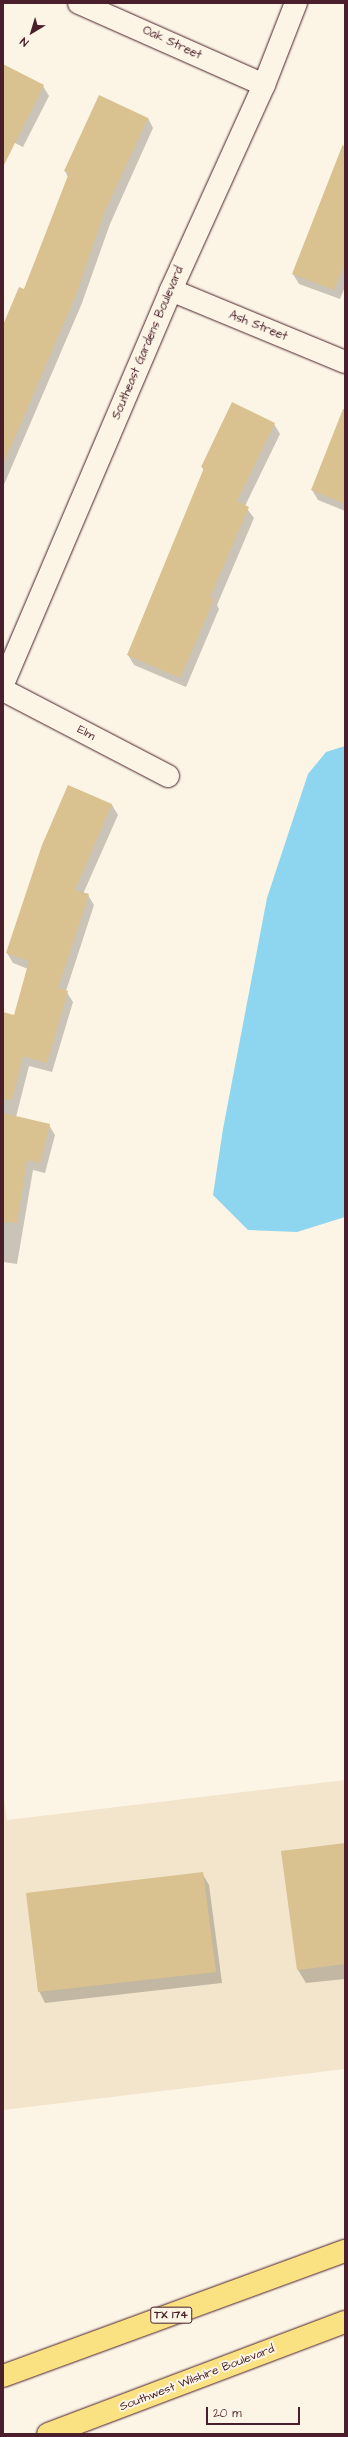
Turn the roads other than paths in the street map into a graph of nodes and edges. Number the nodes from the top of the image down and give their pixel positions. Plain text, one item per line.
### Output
1 (79, 3) edge
2 (296, 3) edge
3 (264, 85) junction
4 (171, 290) junction
5 (345, 362) edge
6 (3, 684) edge
7 (3, 690) edge
8 (168, 776) dead end
9 (345, 2251) edge
10 (345, 2322) edge
11 (3, 2376) edge
12 (48, 2434) edge

1 - 3 street, Oak Street
2 - 3 street, Southeast Gardens Boulevard
3 - 4 street, Southeast Gardens Boulevard
4 - 5 street, Ash Street
4 - 6 street, Southeast Gardens Boulevard
7 - 8 street, Elm
9 - 11 main road, TX 174
10 - 12 main road, Southwest Wilshire Boulevard

